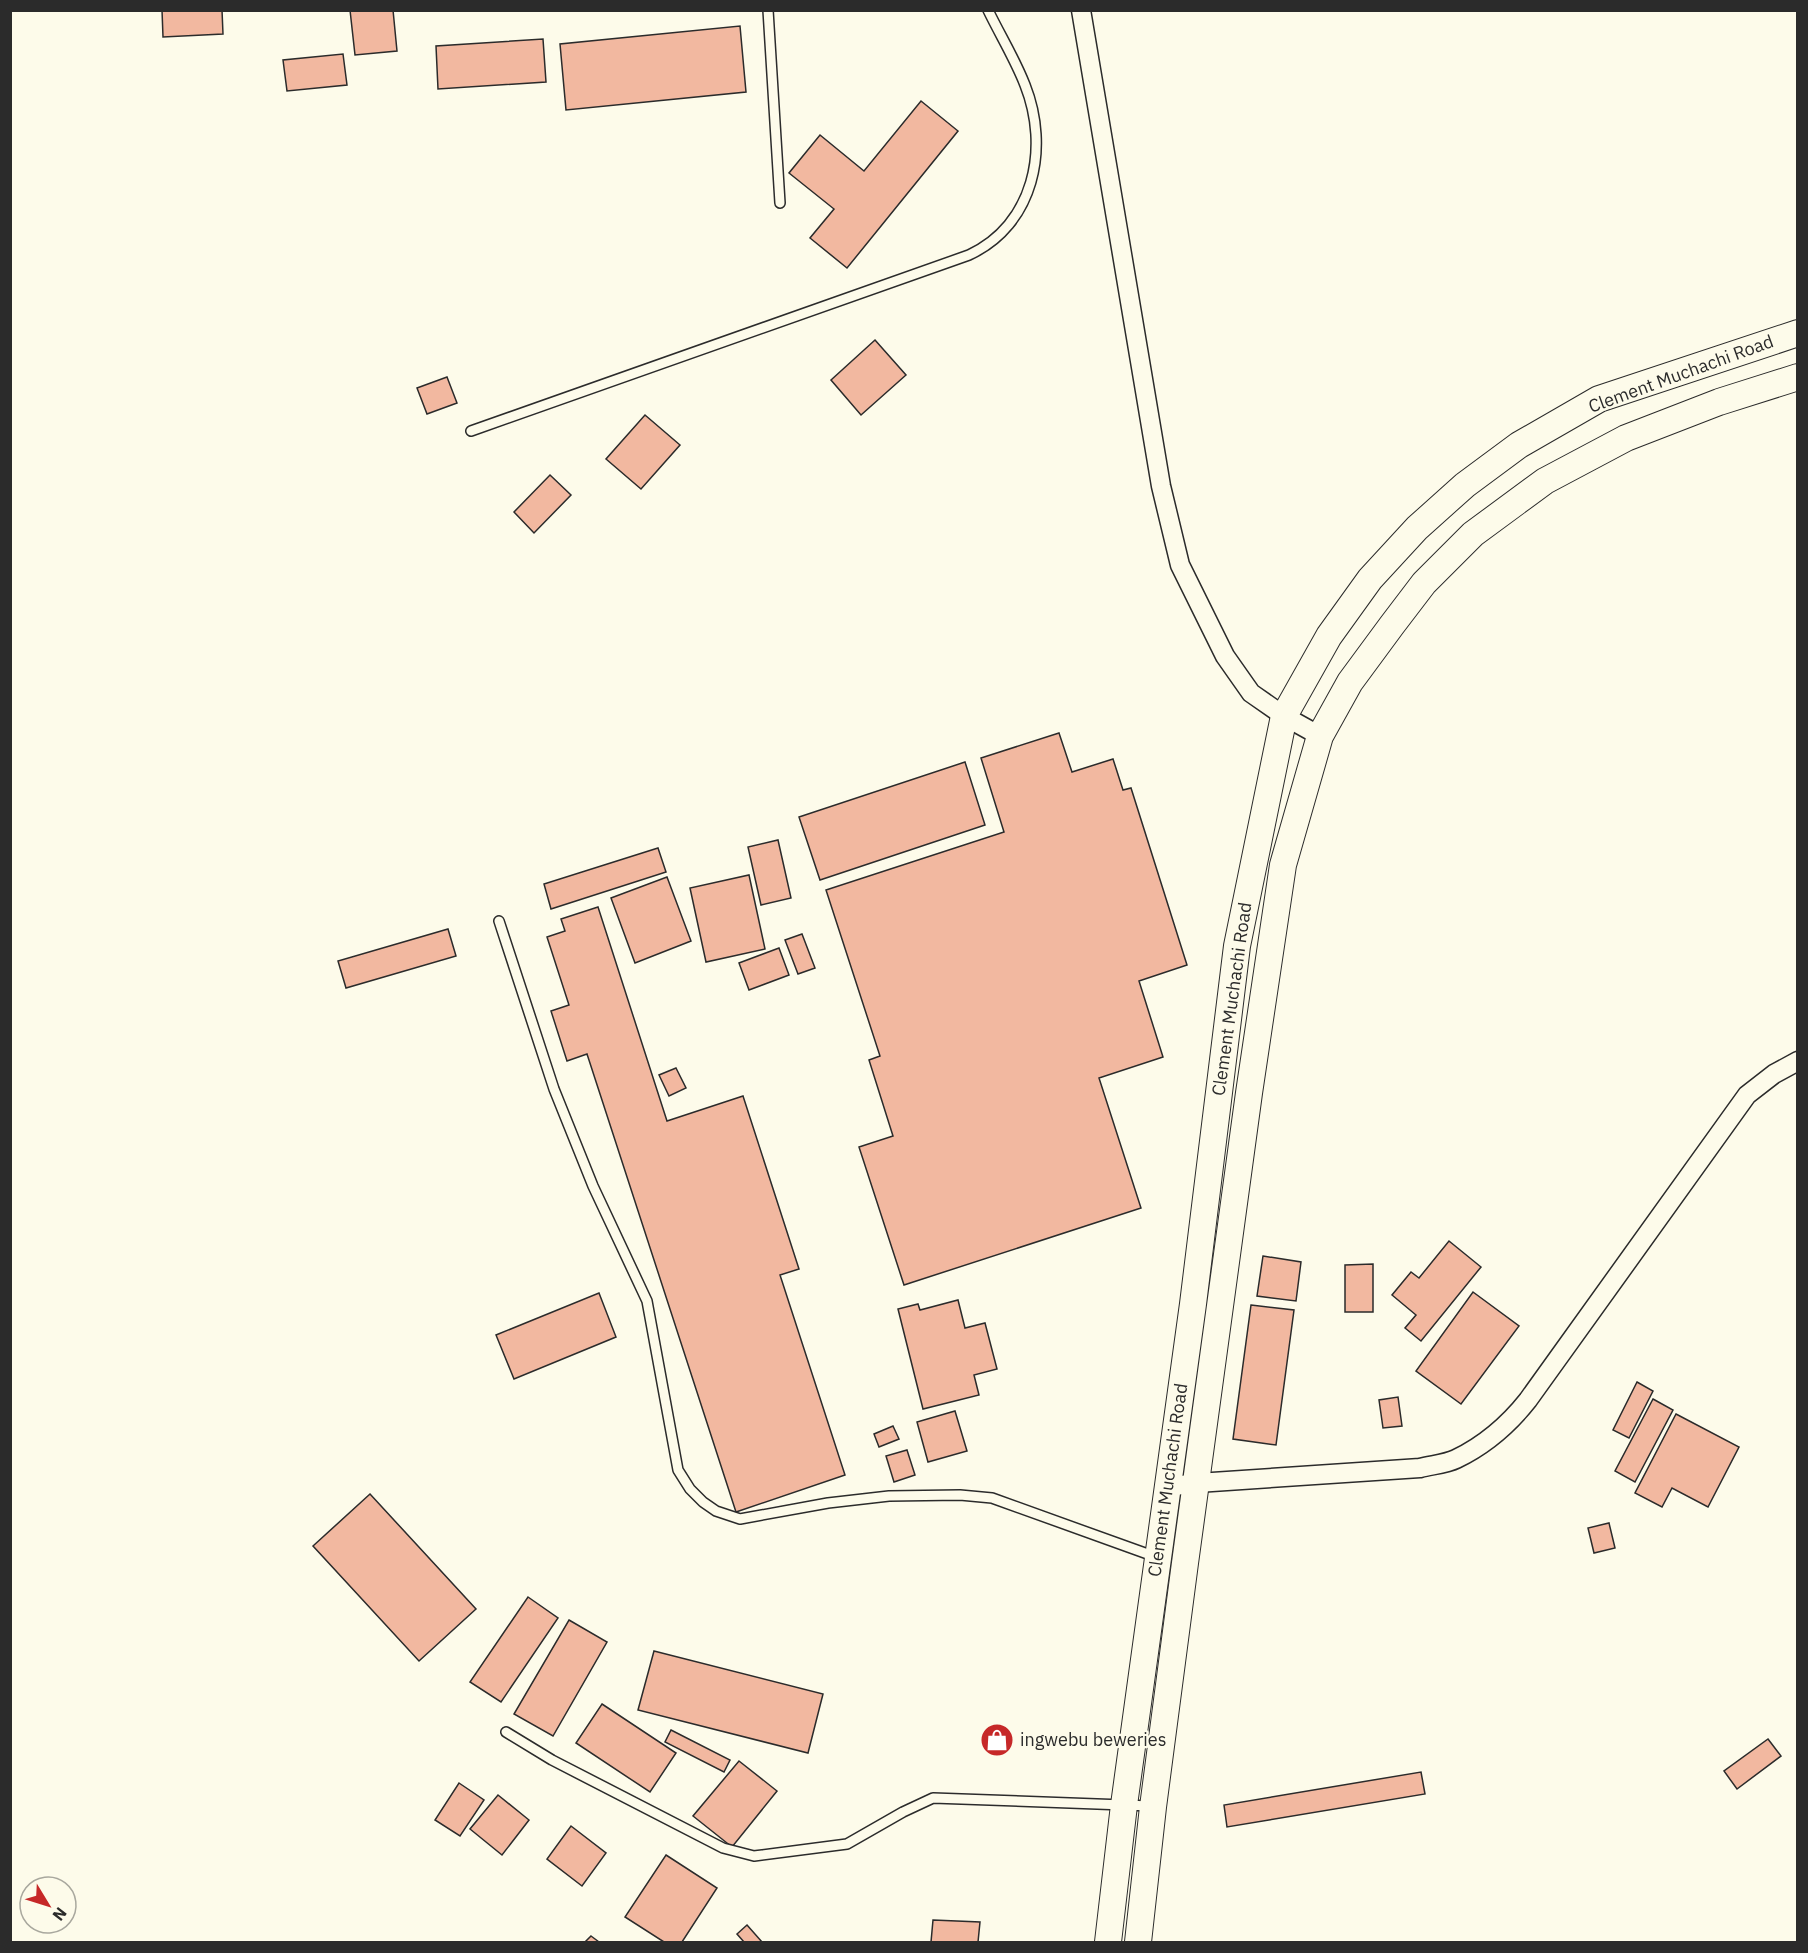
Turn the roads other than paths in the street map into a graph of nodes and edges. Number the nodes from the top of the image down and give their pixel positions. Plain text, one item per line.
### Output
1 (768, 10) edge
2 (988, 10) edge
3 (1082, 10) edge
4 (780, 203) dead end
5 (1797, 333) edge
6 (1797, 377) edge
7 (471, 431) dead end
8 (1284, 716) junction
9 (1320, 736) junction
10 (500, 921) dead end
11 (1797, 1061) edge
12 (1197, 1483) junction
13 (1167, 1487) junction
14 (1172, 1560) junction
15 (506, 1732) dead end
16 (1125, 1805) junction
17 (1153, 1807) junction
18 (1108, 1942) edge
19 (1137, 1942) edge

1 - 4 lane
2 - 7 lane
3 - 8 street
5 - 8 main road, Clement Muchachi Road
6 - 9 main road, Clement Muchachi Road
8 - 9 street
8 - 13 main road, Clement Muchachi Road
9 - 12 main road, Clement Muchachi Road
10 - 14 lane
11 - 12 street
12 - 13 street
12 - 14 main road, Clement Muchachi Road
13 - 14 main road, Clement Muchachi Road
14 - 16 main road, Clement Muchachi Road
14 - 17 main road, Clement Muchachi Road
15 - 16 lane
16 - 17 lane
16 - 18 main road, Clement Muchachi Road
17 - 19 main road, Clement Muchachi Road

